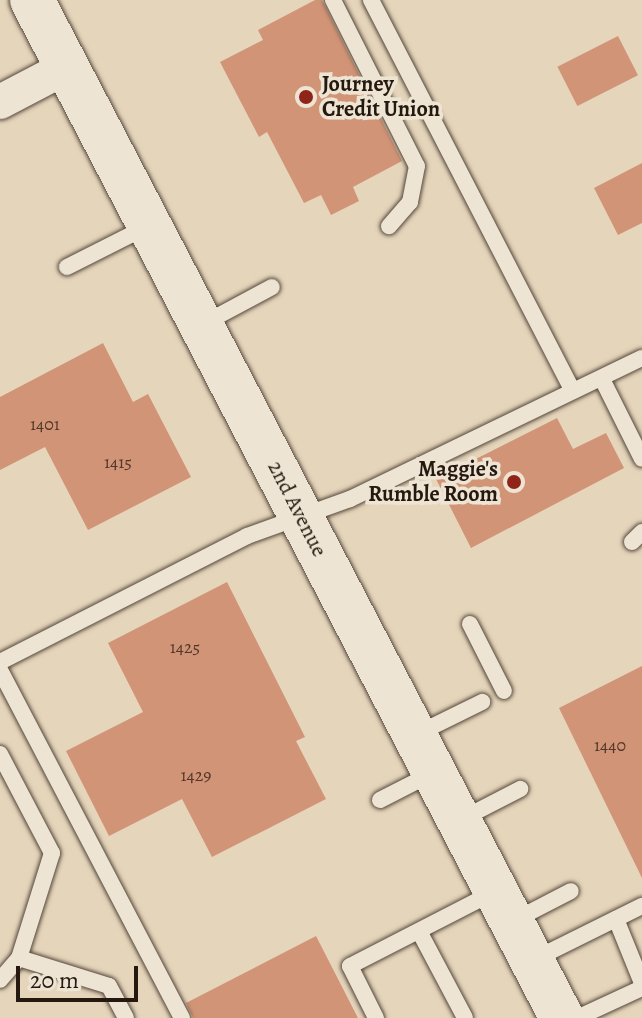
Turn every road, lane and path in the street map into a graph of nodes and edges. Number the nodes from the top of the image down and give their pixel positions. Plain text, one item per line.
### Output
1 (32, 0) edge
2 (333, 0) edge
3 (371, 0) edge
4 (67, 67) junction
5 (0, 102) edge
6 (149, 225) junction
7 (389, 226) dead end
8 (67, 267) dead end
9 (272, 287) dead end
10 (201, 324) junction
11 (642, 358) edge
12 (602, 379) junction
13 (573, 391) junction
14 (642, 459) edge
15 (300, 515) junction
16 (470, 624) dead end
17 (0, 662) edge
18 (0, 670) edge
19 (504, 691) dead end
20 (482, 702) dead end
21 (0, 754) edge
22 (425, 754) junction
23 (5, 776) edge
24 (520, 789) dead end
25 (380, 800) dead end
26 (459, 820) junction
27 (571, 891) dead end
28 (504, 906) junction
29 (642, 906) edge
30 (151, 918) dead end
31 (616, 919) junction
32 (134, 926) junction
33 (419, 931) junction
34 (19, 958) junction
35 (532, 960) junction
36 (0, 980) edge
37 (642, 986) edge
38 (126, 1018) edge
39 (182, 1018) edge
40 (376, 1018) edge
41 (465, 1018) edge
42 (562, 1018) edge
43 (577, 1018) edge

1 - 4 main road, 2nd Avenue
2 - 7 lane
3 - 13 lane
4 - 5 street
4 - 6 main road, 2nd Avenue
6 - 8 lane
6 - 10 main road, 2nd Avenue
9 - 10 lane
10 - 15 main road, 2nd Avenue
11 - 12 lane
12 - 13 lane
12 - 14 lane
13 - 15 lane
15 - 17 lane
15 - 22 main road, 2nd Avenue
16 - 19 lane
18 - 32 lane
20 - 22 lane
21 - 23 lane
22 - 25 lane
22 - 26 main road, 2nd Avenue
23 - 34 lane
24 - 26 lane
26 - 28 main road, 2nd Avenue
27 - 28 lane
28 - 33 lane
28 - 35 main road, 2nd Avenue
29 - 31 lane
30 - 32 lane
31 - 35 lane
31 - 37 lane
32 - 39 lane
33 - 40 lane
33 - 41 lane
34 - 36 lane
34 - 38 lane
35 - 42 main road, 2nd Avenue
37 - 43 lane

